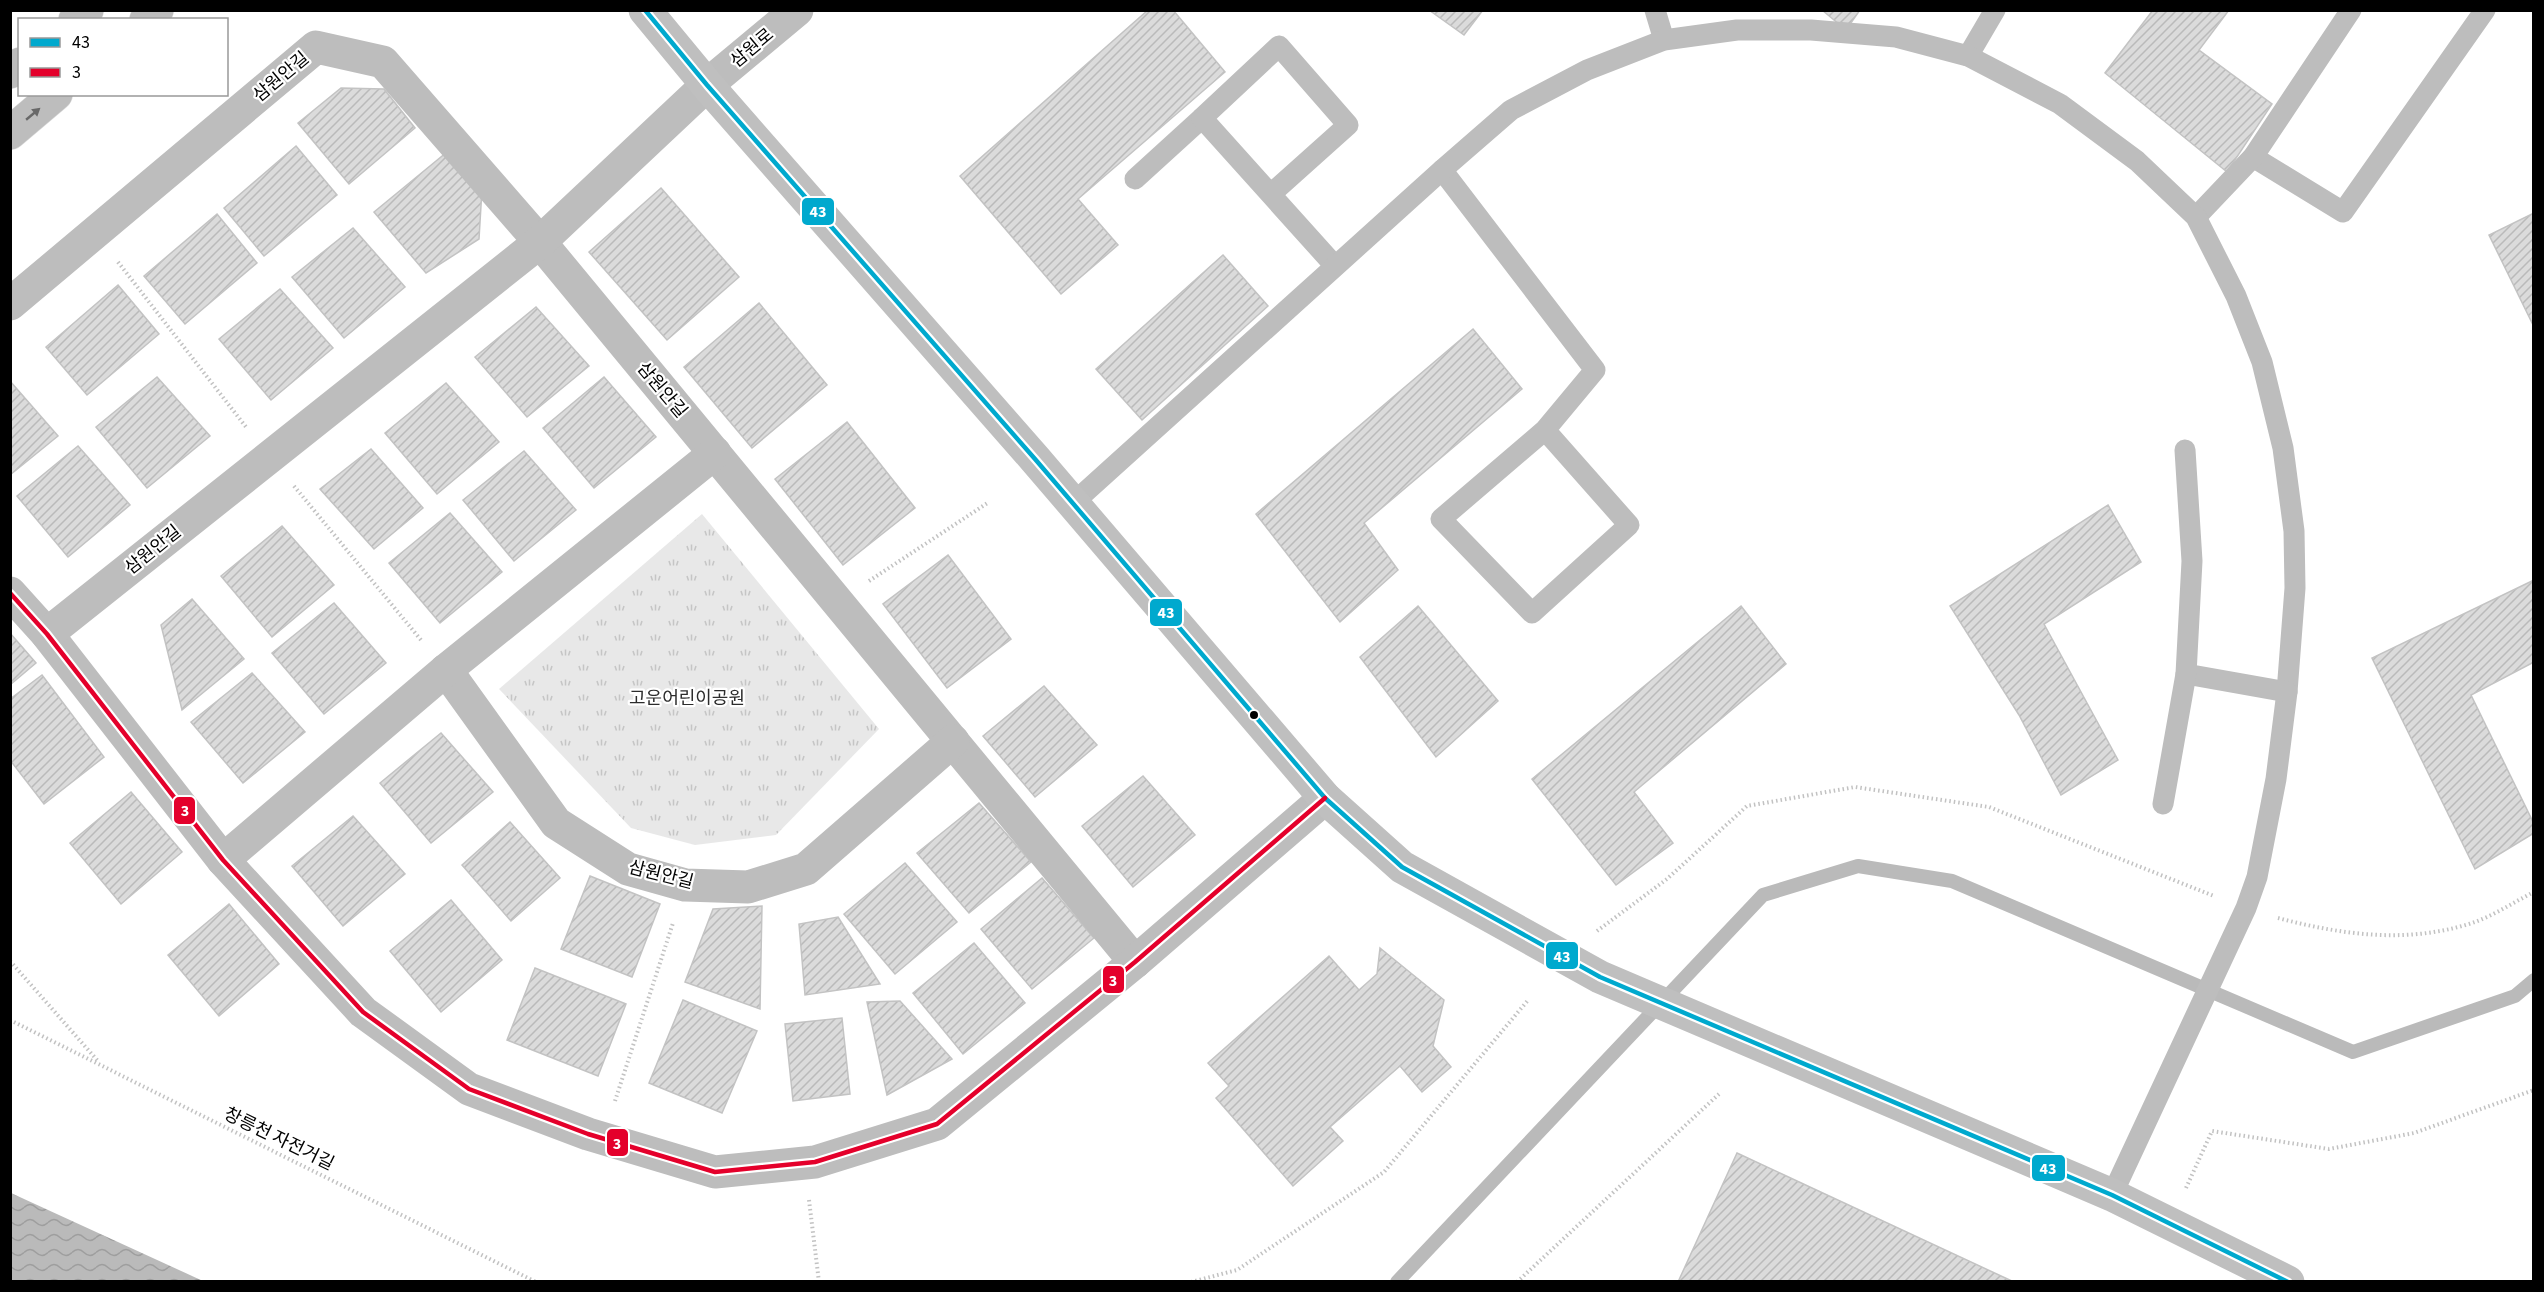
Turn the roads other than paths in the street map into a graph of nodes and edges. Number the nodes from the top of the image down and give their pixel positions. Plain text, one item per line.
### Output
1 (645, 10) edge
2 (797, 10) edge
3 (1655, 10) edge
4 (1995, 10) edge
5 (2351, 10) edge
6 (2485, 10) edge
7 (1664, 40) junction
8 (1968, 56) junction
9 (707, 85) junction
10 (54, 96) edge
11 (1202, 118) junction
12 (10, 133) edge
13 (2253, 157) junction
14 (1442, 170) junction
15 (1135, 179) dead end
16 (1271, 194) junction
17 (2196, 217) junction
18 (540, 242) junction
19 (1335, 266) junction
20 (10, 304) edge
21 (1545, 430) junction
22 (2185, 450) dead end
23 (715, 453) junction
24 (1072, 504) junction
25 (10, 593) edge
26 (48, 634) junction
27 (446, 670) junction
28 (2186, 674) junction
29 (2287, 692) junction
30 (953, 741) junction
31 (1325, 798) junction
32 (2163, 804) dead end
33 (223, 860) junction
34 (1135, 962) junction
35 (2112, 1195) junction
36 (2288, 1281) edge

1 - 9 main road
2 - 9 street, 삼원로
3 - 7 lane
4 - 8 lane
5 - 13 lane
6 - 13 lane
7 - 8 lane
7 - 14 lane
8 - 17 lane
9 - 18 street, 삼원안길
9 - 24 main road
12 -> 10 street
11 - 15 lane
11 - 16 lane
11 - 16 lane
13 - 17 lane
14 - 19 lane
14 - 21 lane
16 - 19 lane
17 - 29 lane
18 - 20 street, 삼원안길
18 - 23 street, 삼원안길
18 - 26 street, 삼원안길
19 - 24 lane
21 - 21 lane
22 - 28 lane
23 - 27 street
23 - 30 street, 삼원안길
24 - 31 main road
25 - 26 street
26 - 33 street
27 - 30 street, 삼원안길
27 - 33 street
28 - 29 lane
28 - 32 lane
29 - 35 lane
30 - 34 street, 삼원안길
31 - 34 street
31 - 35 main road
33 - 34 street
35 - 36 main road

